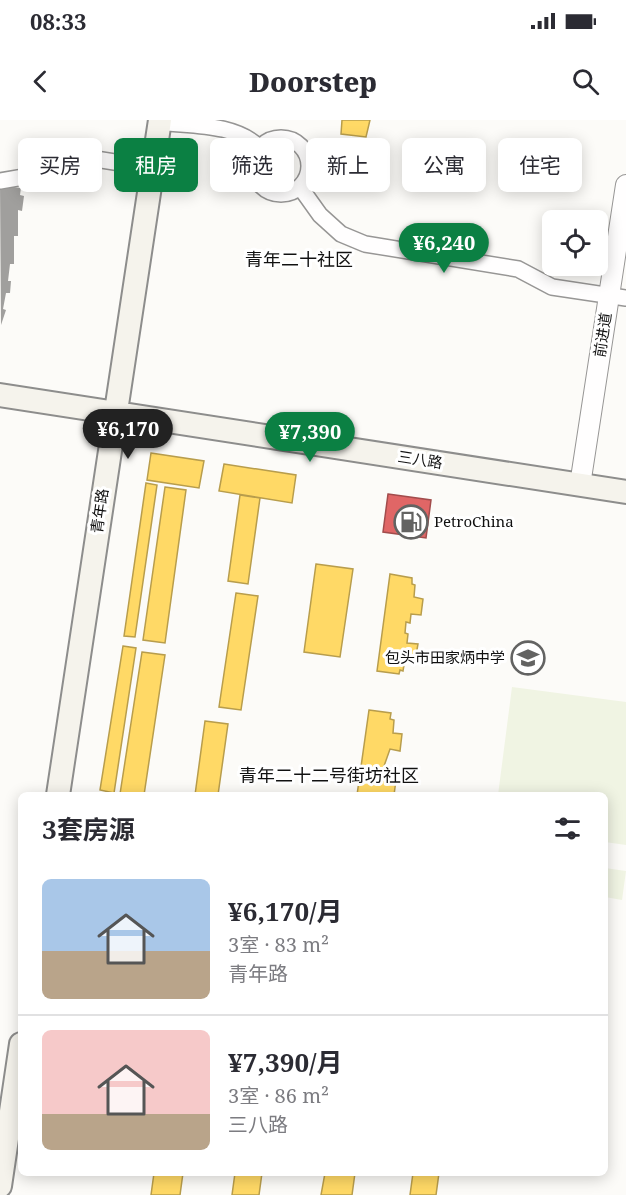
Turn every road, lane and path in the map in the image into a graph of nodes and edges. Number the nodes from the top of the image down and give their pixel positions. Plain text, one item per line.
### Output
1 (159, 121) edge
2 (156, 138) edge
3 (250, 138) edge
4 (294, 141) edge
5 (114, 162) edge
6 (0, 181) edge
7 (626, 185) edge
8 (300, 187) junction
9 (294, 190) edge
10 (148, 192) edge
11 (270, 192) edge
12 (290, 192) edge
13 (618, 296) edge
14 (0, 395) edge
15 (115, 412) junction
16 (580, 485) junction
17 (626, 492) edge
18 (58, 792) edge
19 (18, 1064) edge
20 (0, 1186) edge

1 - 2 main road, 青年路
1 - 3 street
4 - 8 street
5 - 6 street
7 - 13 street, 前进道
8 - 9 street
8 - 13 street
10 - 15 main road, 青年路
11 - 12 street
13 - 16 street, 前进道
14 - 15 main road, 三八路
15 - 16 main road, 三八路
15 - 18 main road, 青年路
16 - 17 main road, 三八路
19 - 20 main road

